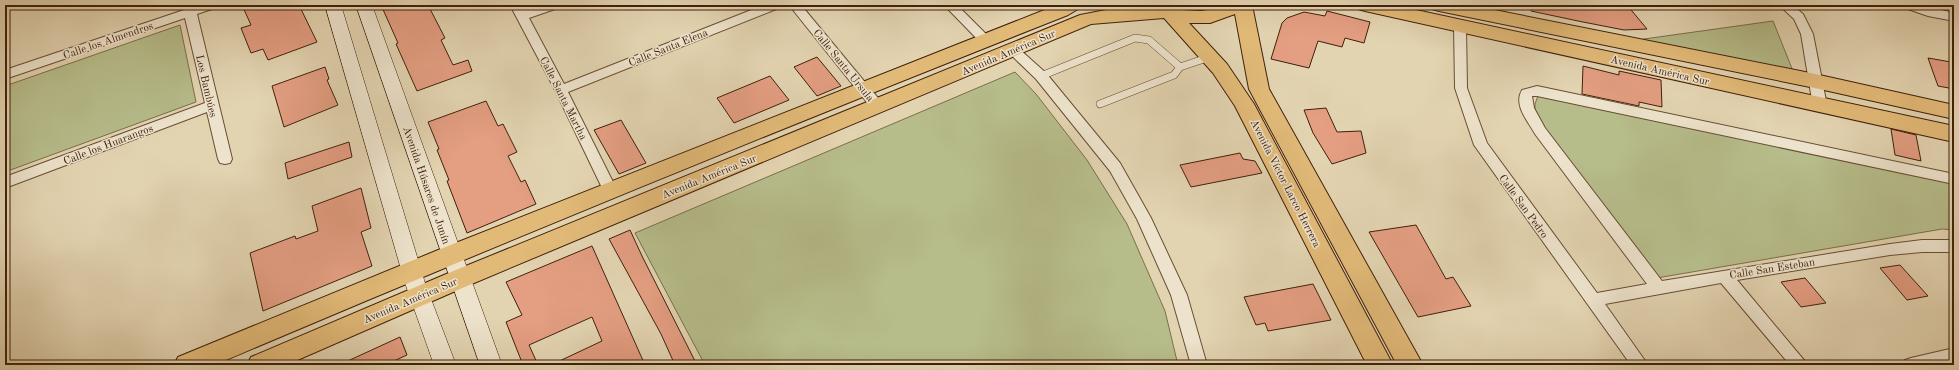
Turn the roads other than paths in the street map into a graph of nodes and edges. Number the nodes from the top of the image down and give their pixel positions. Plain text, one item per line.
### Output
1 (211, 5) edge
2 (364, 5) edge
3 (554, 5) edge
4 (775, 5) edge
5 (795, 5) edge
6 (950, 5) edge
7 (1070, 5) edge
8 (1236, 5) edge
9 (1243, 5) edge
10 (1365, 5) edge
11 (1439, 5) edge
12 (1785, 5) edge
13 (1909, 5) edge
14 (335, 6) edge
15 (1163, 10) edge
16 (518, 11) edge
17 (190, 12) junction
18 (1954, 17) edge
19 (1460, 26) junction
20 (986, 41) junction
21 (1013, 50) junction
22 (1210, 57) junction
23 (1180, 67) junction
24 (5, 75) edge
25 (1041, 76) junction
26 (1815, 81) junction
27 (864, 88) junction
28 (561, 90) junction
29 (1100, 104) dead end
30 (212, 105) junction
31 (1820, 106) junction
32 (878, 107) junction
33 (1257, 107) junction
34 (1954, 112) edge
35 (1954, 134) edge
36 (225, 159) dead end
37 (1954, 179) edge
38 (5, 183) edge
39 (611, 192) junction
40 (1954, 246) edge
41 (451, 255) junction
42 (412, 271) junction
43 (1724, 276) junction
44 (459, 279) junction
45 (1659, 288) junction
46 (420, 295) junction
47 (1592, 300) junction
48 (1954, 355) edge
49 (187, 365) edge
50 (260, 365) edge
51 (445, 365) edge
52 (491, 365) edge
53 (1199, 365) edge
54 (1380, 365) edge
55 (1410, 365) edge
56 (1640, 365) edge
57 (1800, 365) edge
58 (1911, 365) edge

1 - 17 street, Calle los Almendros
2 - 41 street, Avenida Húsares de Junín
3 - 16 street
4 - 28 street, Calle Santa Elena
5 - 27 street, Calle Santa Ursula
6 - 20 street
7 - 20 main road, Avenida América Sur
8 - 15 main road, Avenida América Sur
9 - 33 main road, Avenida Víctor Larco Herrera
10 - 19 main road, Avenida América Sur
11 - 26 main road, Avenida América Sur
12 - 26 street
13 - 18 street
14 - 42 street
15 - 21 main road, Avenida América Sur
15 - 22 main road, Avenida Víctor Larco Herrera
16 - 28 street, Calle Santa Martha
17 - 24 street, Calle los Almendros
17 - 30 street, Los Bambúes
19 - 31 main road, Avenida América Sur
19 - 47 street, Calle San Pedro
20 - 27 main road, Avenida América Sur
21 - 25 street
21 - 32 main road, Avenida América Sur
22 - 23 lane
22 - 33 main road, Avenida Víctor Larco Herrera
23 - 25 lane
23 - 29 lane
25 - 53 street
26 - 31 street
26 - 34 main road, Avenida América Sur
27 - 32 street, Calle Santa Ursula
27 - 39 main road, Avenida América Sur
28 - 39 street, Calle Santa Martha
30 - 36 street, Los Bambúes
30 - 38 street, Calle los Huarangos
31 - 35 main road, Avenida América Sur
32 - 44 main road, Avenida América Sur
33 - 54 main road, Avenida Víctor Larco Herrera
33 - 55 main road, Avenida Víctor Larco Herrera
37 - 45 street
39 - 41 main road, Avenida América Sur
40 - 43 street, Calle San Esteban
41 - 42 main road, Avenida América Sur
41 - 44 street, Avenida Húsares de Junín
42 - 46 street
42 - 49 main road, Avenida América Sur
43 - 45 street, Calle San Esteban
43 - 57 street
44 - 46 main road, Avenida América Sur
44 - 52 street, Avenida Húsares de Junín
45 - 47 street, Calle San Esteban
46 - 50 main road, Avenida América Sur
46 - 51 street
47 - 56 street, Calle San Pedro
48 - 58 street

